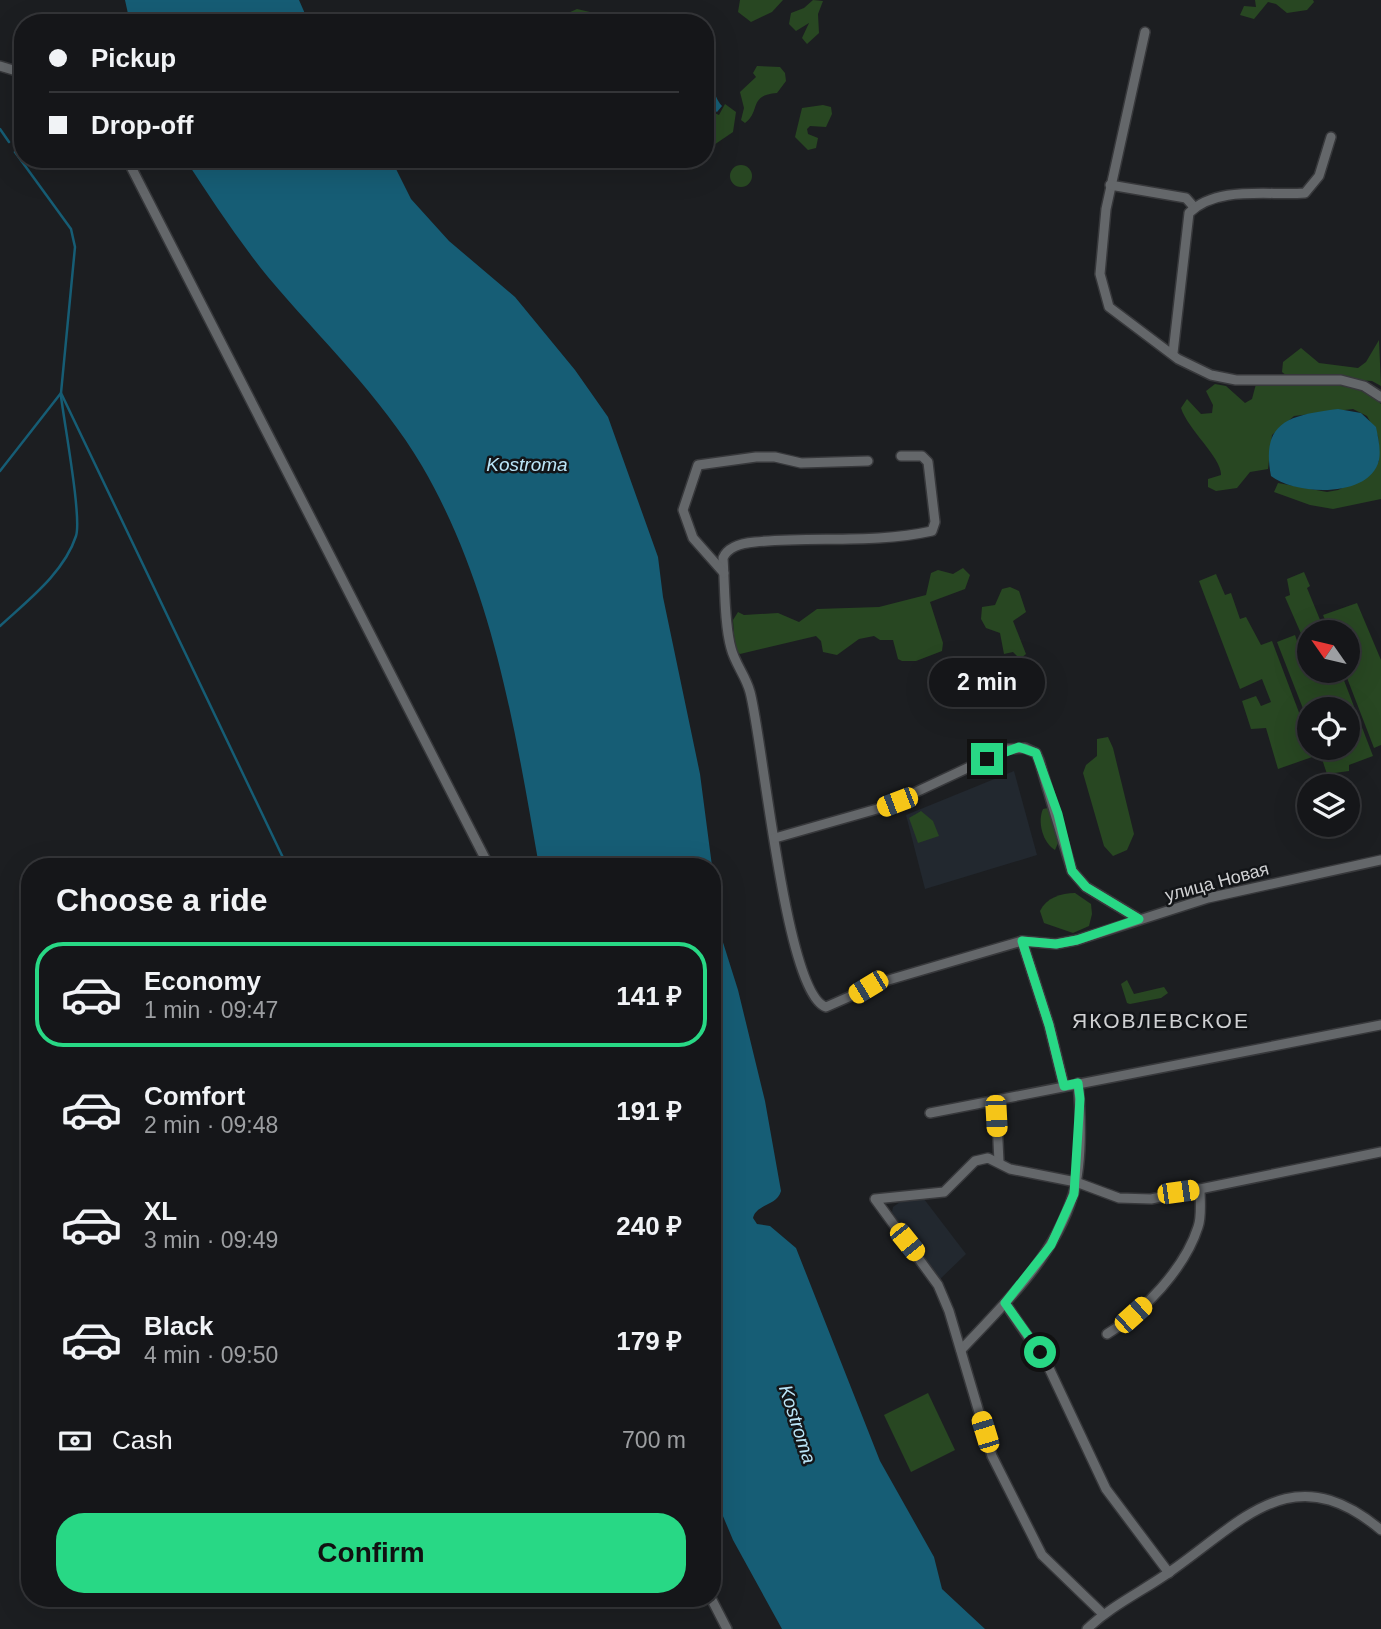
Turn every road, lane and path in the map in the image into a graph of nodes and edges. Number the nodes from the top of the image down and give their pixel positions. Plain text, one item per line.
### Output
1 (1146, 32) dead end
2 (1331, 137) dead end
3 (132, 168) edge
4 (1110, 185) junction
5 (1194, 207) junction
6 (1172, 354) junction
7 (1381, 397) edge
8 (901, 456) dead end
9 (868, 461) dead end
10 (724, 573) junction
11 (775, 838) junction
12 (485, 858) edge
13 (1381, 860) edge
14 (1139, 919) junction
15 (1022, 941) junction
16 (1381, 1025) edge
17 (1078, 1083) junction
18 (1064, 1086) junction
19 (996, 1100) junction
20 (930, 1113) dead end
21 (1381, 1152) edge
22 (999, 1162) junction
23 (1076, 1182) junction
24 (1200, 1189) junction
25 (1005, 1303) junction
26 (1107, 1334) dead end
27 (961, 1350) junction
28 (1381, 1530) edge
29 (1169, 1573) junction
30 (715, 1607) edge
31 (1103, 1614) junction
32 (727, 1629) edge
33 (1087, 1629) edge

1 - 4 street
2 - 5 street
3 - 12 street
4 - 5 street
4 - 6 street
5 - 6 street
6 - 7 street
8 - 10 street
9 - 10 street
10 - 11 street
11 - 14 street
11 - 15 street
13 - 14 street, улица Новая
14 - 15 street, улица Новая
15 - 18 street
16 - 17 street
17 - 18 street
17 - 23 street
18 - 19 street
19 - 20 street
19 - 22 street
21 - 24 street
22 - 23 street
22 - 27 street
23 - 24 street
23 - 25 street
24 - 26 street
25 - 27 street
25 - 29 street
27 - 31 street
28 - 29 street
29 - 31 street
30 - 32 street
31 - 33 street

